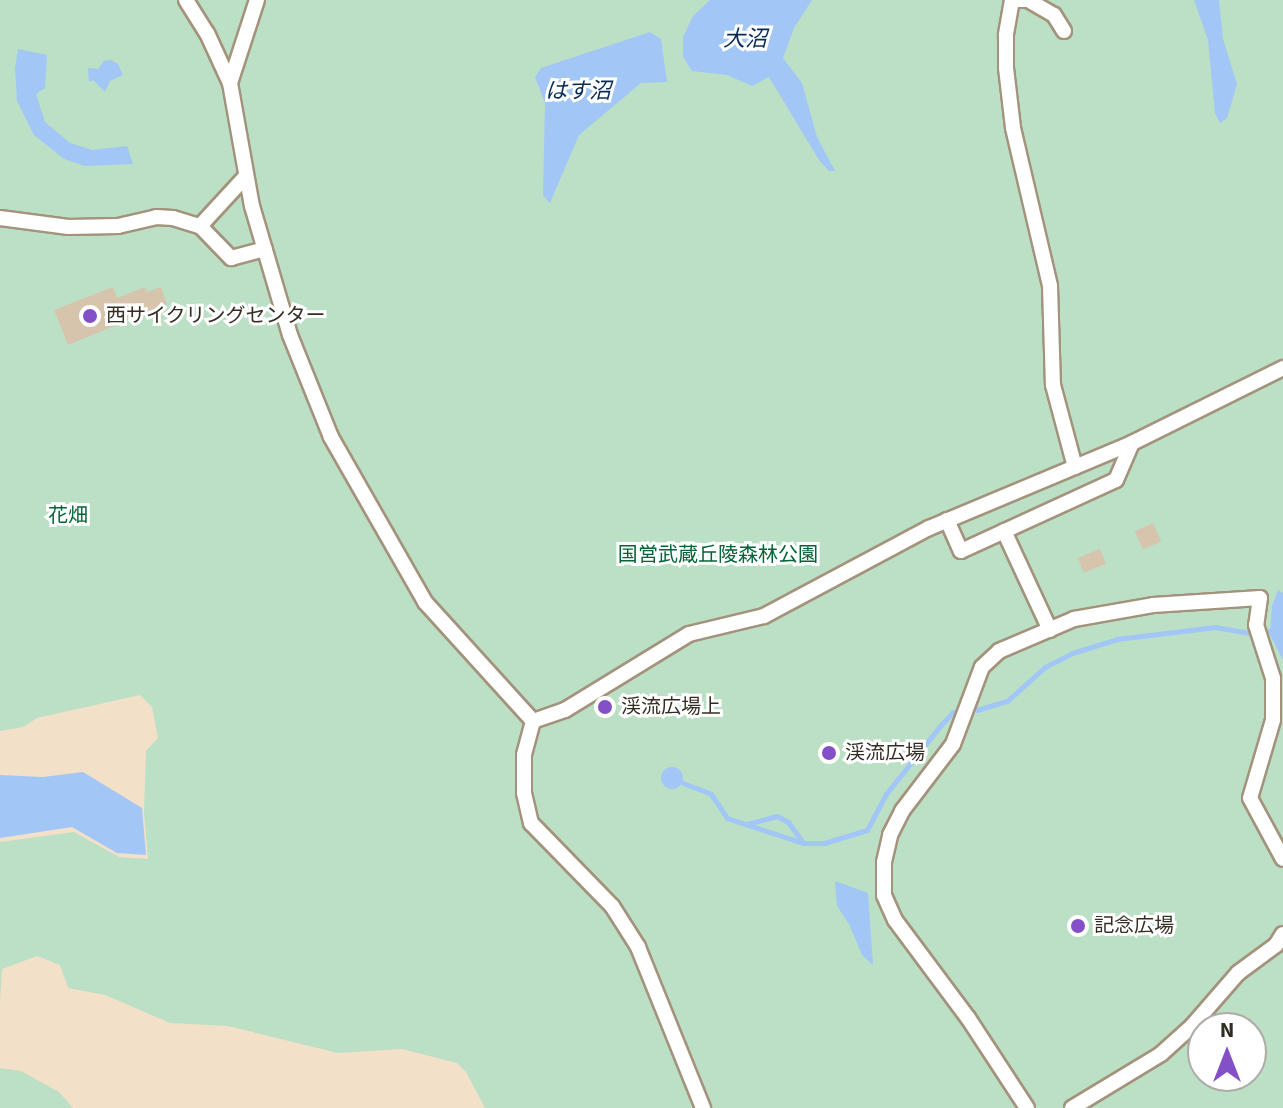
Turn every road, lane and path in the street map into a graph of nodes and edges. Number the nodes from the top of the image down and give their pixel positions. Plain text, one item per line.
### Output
1 (186, 0) edge
2 (257, 0) edge
3 (1064, 31) dead end
4 (230, 83) junction
5 (246, 176) junction
6 (0, 218) edge
7 (200, 226) junction
8 (265, 249) junction
9 (1278, 371) edge
10 (1132, 443) junction
11 (1075, 467) junction
12 (947, 520) junction
13 (1004, 531) junction
14 (1050, 630) junction
15 (533, 721) junction
16 (1267, 740) junction
17 (1283, 748) edge
18 (1283, 859) edge
19 (1283, 934) edge
20 (703, 1108) edge
21 (1027, 1108) edge
22 (1072, 1108) edge

1 - 4 street
2 - 4 street
3 - 11 street
4 - 5 street
5 - 7 street
5 - 8 street
6 - 7 street
7 - 8 street
8 - 15 street
9 - 10 street
10 - 11 street
10 - 13 street
11 - 12 street
12 - 13 street
12 - 15 street
13 - 14 street
14 - 16 street
14 - 21 street
15 - 20 street
16 - 17 street
16 - 18 street
19 - 22 street

